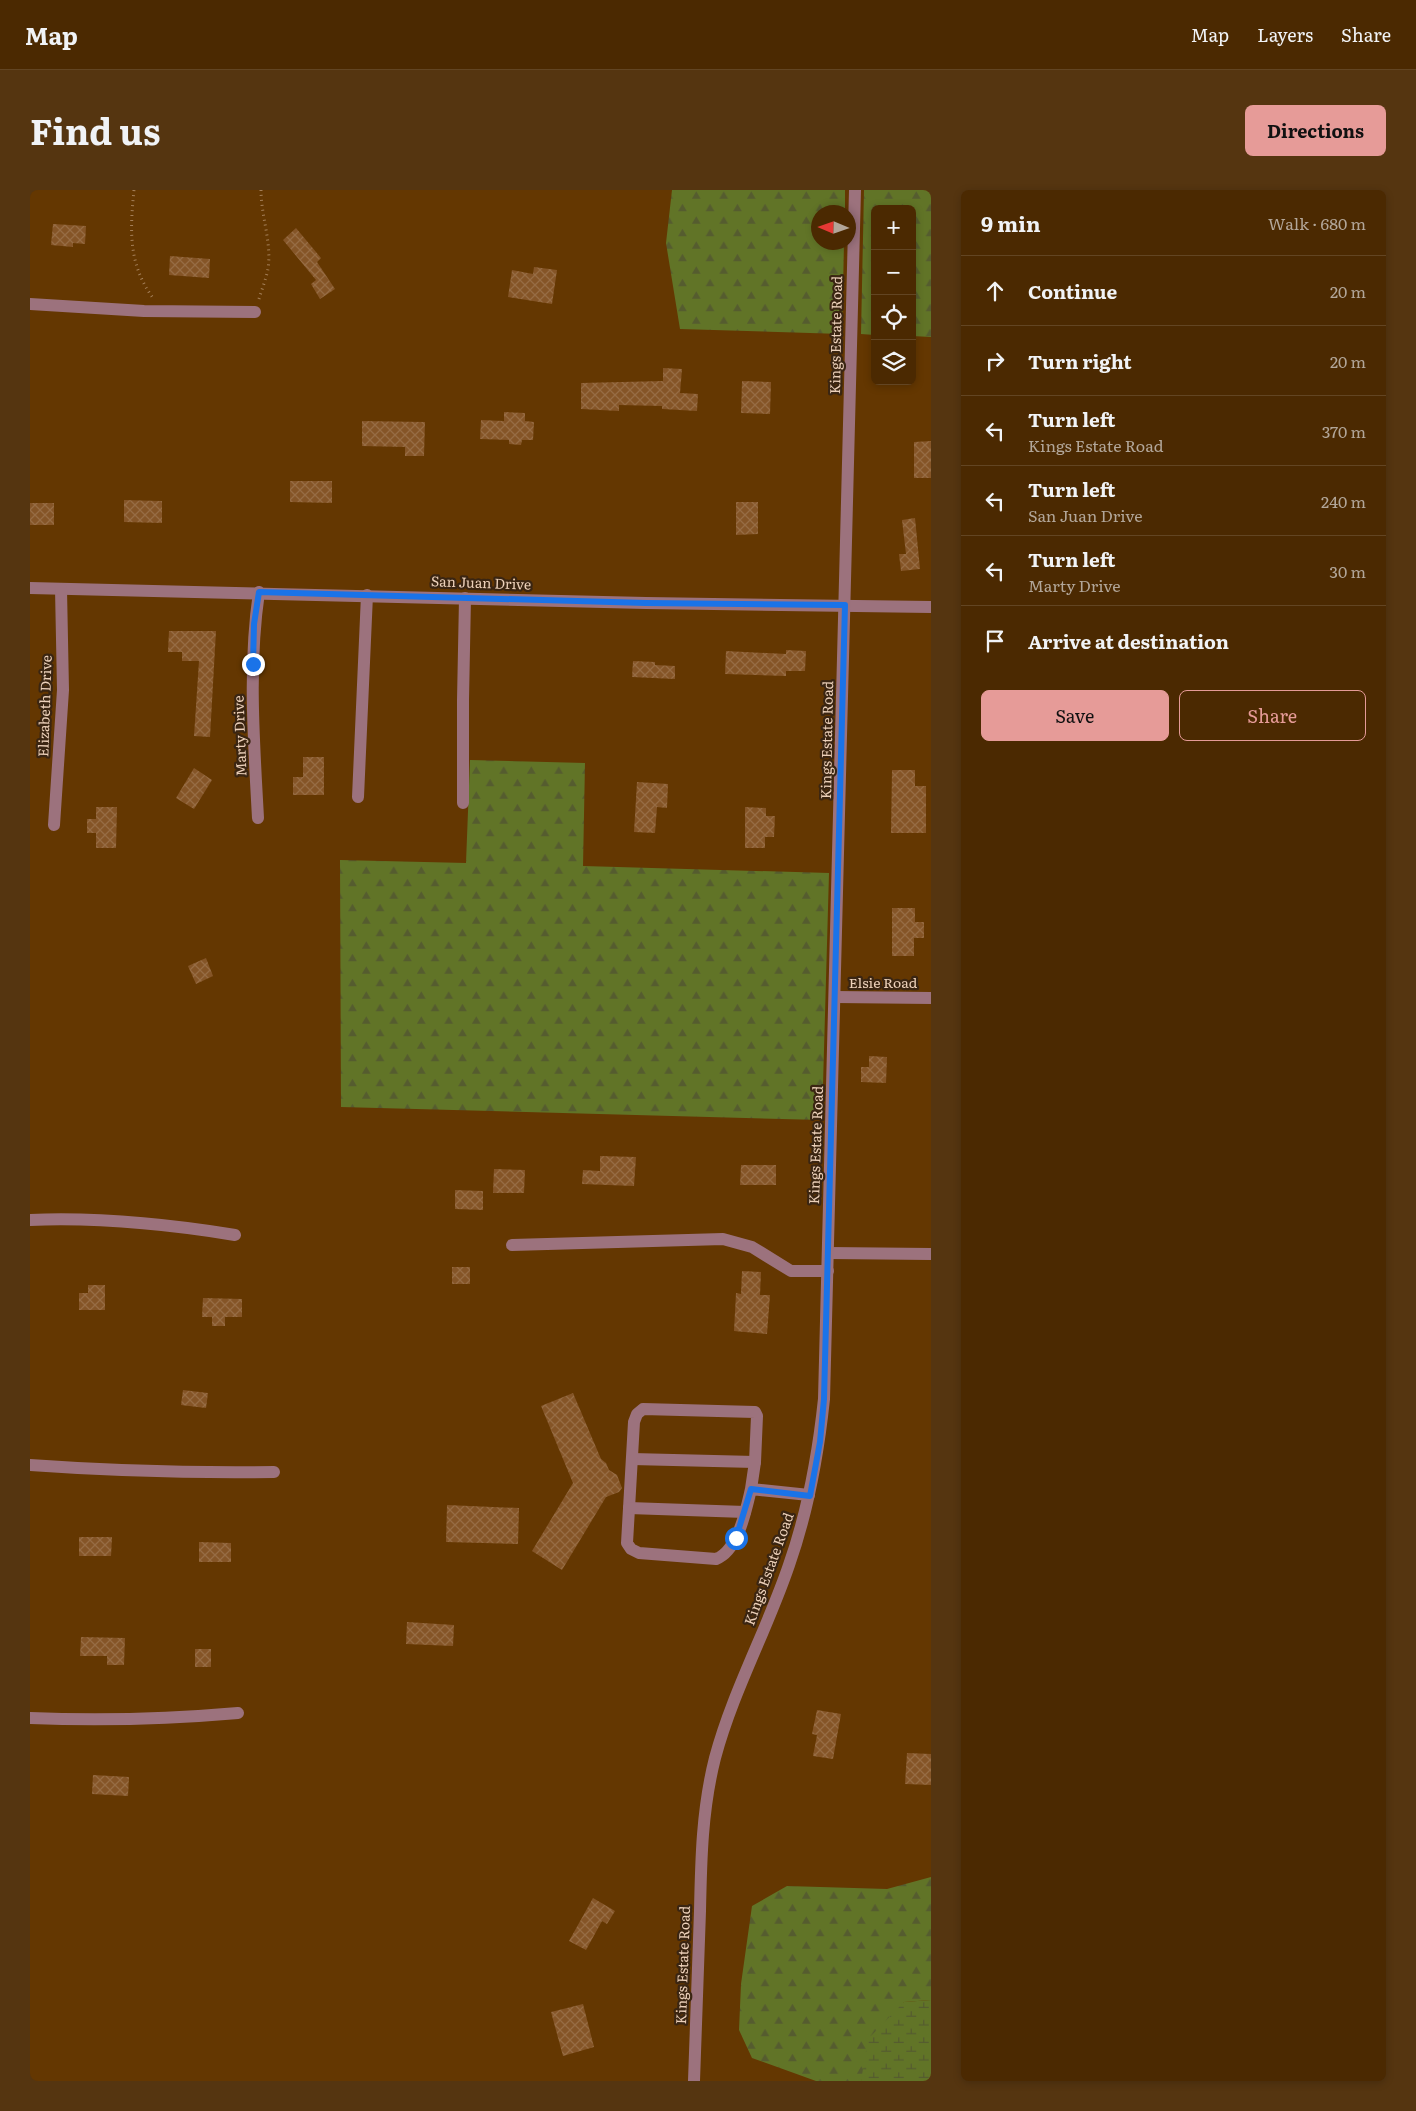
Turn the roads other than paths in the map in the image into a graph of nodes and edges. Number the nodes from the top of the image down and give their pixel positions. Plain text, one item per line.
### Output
1 (855, 190) edge
2 (30, 304) edge
3 (255, 312) road end
4 (30, 588) edge
5 (61, 588) junction
6 (259, 592) junction
7 (367, 595) junction
8 (466, 598) junction
9 (845, 605) junction
10 (931, 607) edge
11 (358, 797) dead end
12 (464, 803) dead end
13 (258, 818) dead end
14 (54, 825) dead end
15 (835, 997) junction
16 (931, 998) edge
17 (30, 1220) edge
18 (235, 1235) dead end
19 (512, 1245) dead end
20 (828, 1253) junction
21 (931, 1254) edge
22 (828, 1271) junction
23 (632, 1458) junction
24 (755, 1462) junction
25 (30, 1465) edge
26 (274, 1472) dead end
27 (751, 1489) junction
28 (810, 1496) junction
29 (629, 1508) junction
30 (745, 1512) junction
31 (238, 1713) dead end
32 (30, 1718) edge
33 (694, 2081) edge

1 - 9 street, Kings Estate Road
2 - 3 street
4 - 5 street, San Juan Drive
5 - 6 street, San Juan Drive
5 - 14 street, Elizabeth Drive
6 - 7 street, San Juan Drive
6 - 13 street, Marty Drive
7 - 8 street, San Juan Drive
7 - 11 street
8 - 9 street, San Juan Drive
8 - 12 street
9 - 10 street, San Juan Drive
9 - 15 street, Kings Estate Road
15 - 16 street, Elsie Road
15 - 20 street, Kings Estate Road
17 - 18 street
19 - 22 street
20 - 21 street
20 - 22 street, Kings Estate Road
22 - 28 street, Kings Estate Road
23 - 24 street
23 - 24 street
23 - 29 street
24 - 27 street
25 - 26 street
27 - 28 street
27 - 30 street
28 - 33 street, Kings Estate Road
29 - 30 street
29 - 30 street
31 - 32 street

